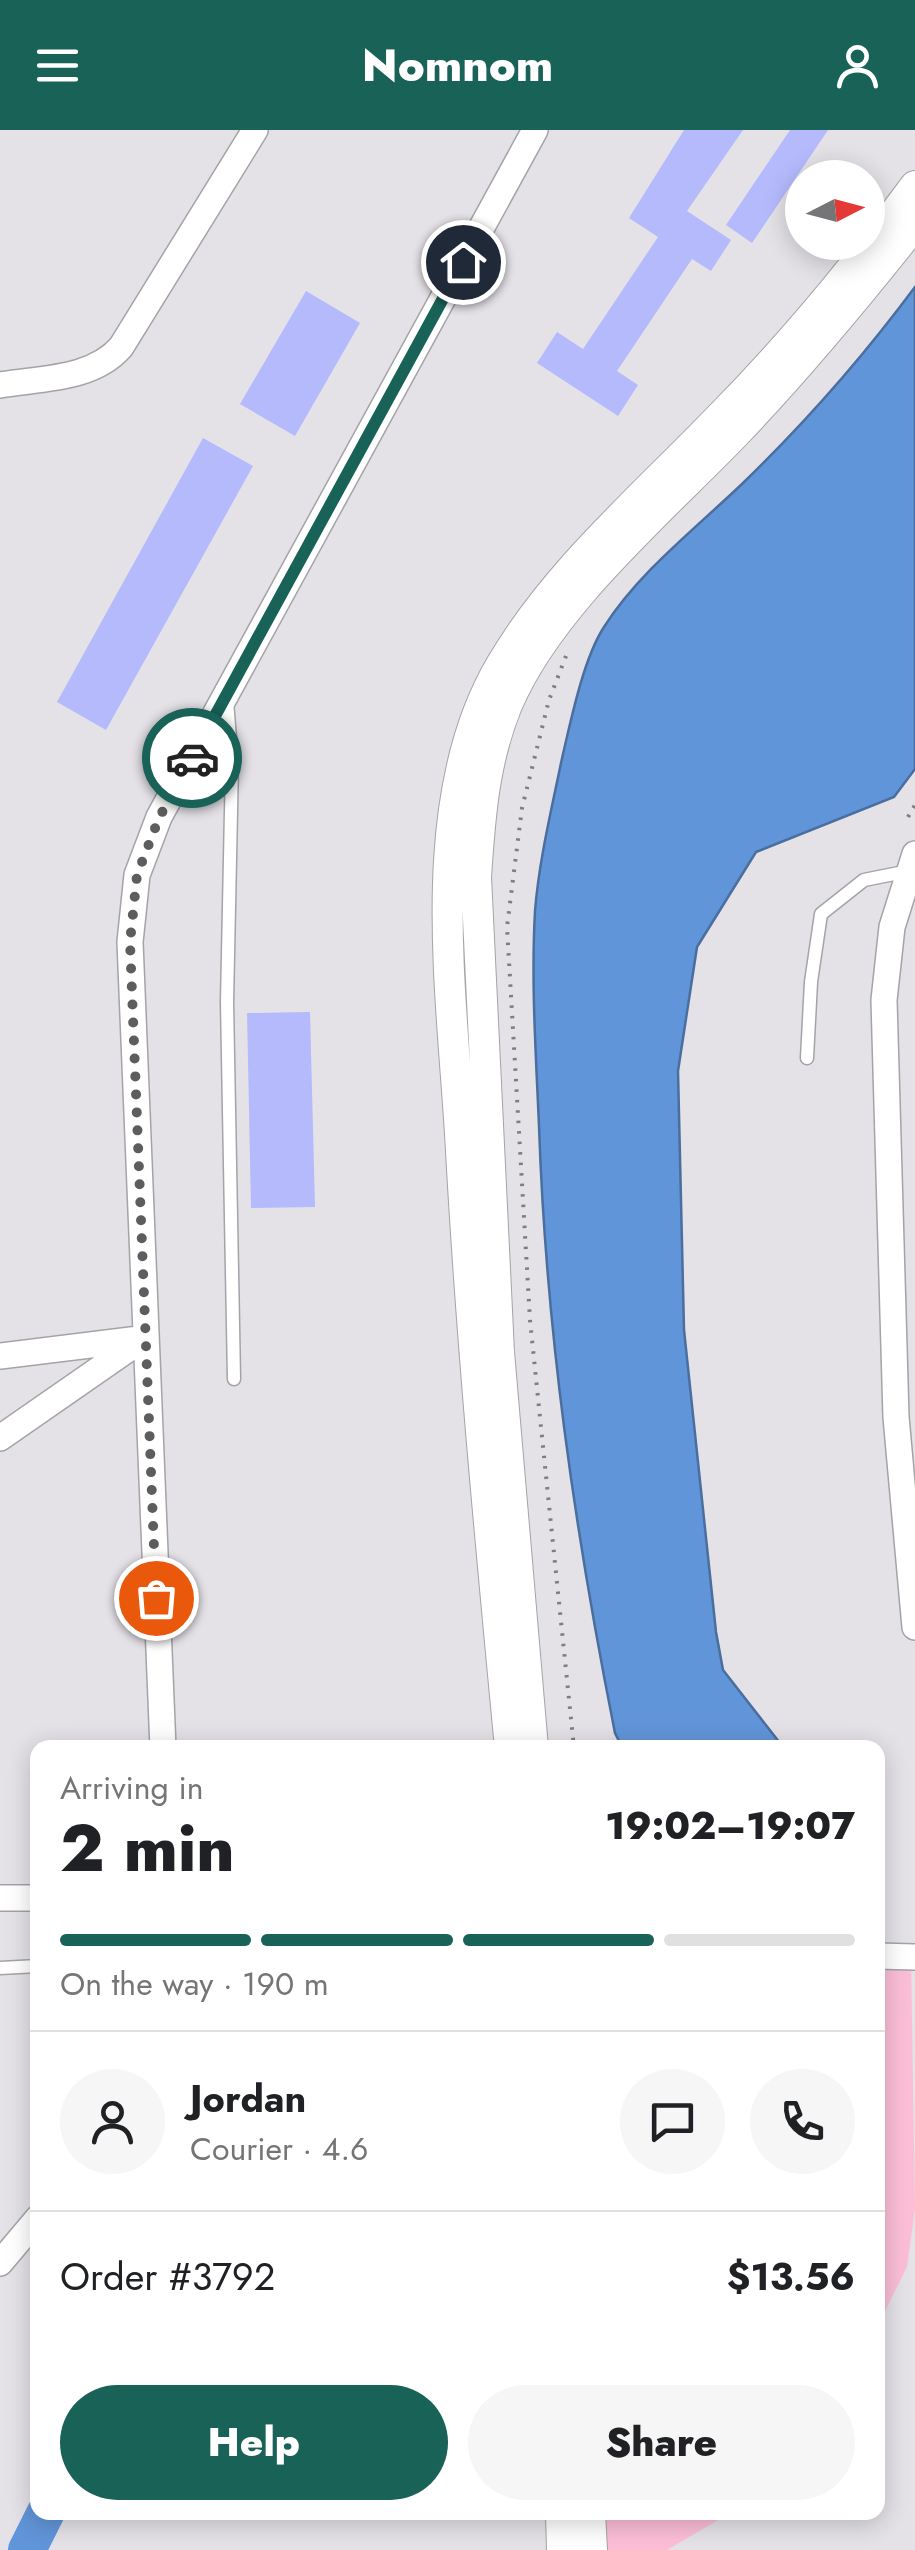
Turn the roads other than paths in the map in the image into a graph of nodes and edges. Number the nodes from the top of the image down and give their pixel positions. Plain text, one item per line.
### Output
1 (255, 130) edge
2 (536, 130) edge
3 (915, 186) edge
4 (915, 224) edge
5 (0, 385) edge
6 (226, 694) junction
7 (912, 862) edge
8 (808, 1058) dead end
9 (144, 1338) junction
10 (0, 1356) edge
11 (234, 1379) dead end
12 (0, 1438) edge
13 (915, 1627) edge
14 (163, 1740) edge
15 (509, 1740) edge
16 (531, 1740) edge
17 (0, 1898) edge
18 (30, 1898) edge
19 (885, 1956) edge
20 (915, 1956) edge
21 (30, 1966) edge
22 (0, 1968) edge
23 (30, 2227) edge
24 (0, 2263) edge
25 (562, 2520) edge
26 (590, 2520) edge
27 (562, 2550) edge
28 (592, 2550) edge

1 - 5 street
2 - 6 street
3 - 15 street
4 - 16 street
6 - 9 street
6 - 11 lane
7 - 8 lane
7 - 13 street
9 - 10 street
9 - 12 street
9 - 14 street
17 - 18 street
19 - 20 street
21 - 22 lane
23 - 24 street
25 - 27 street
26 - 28 street

